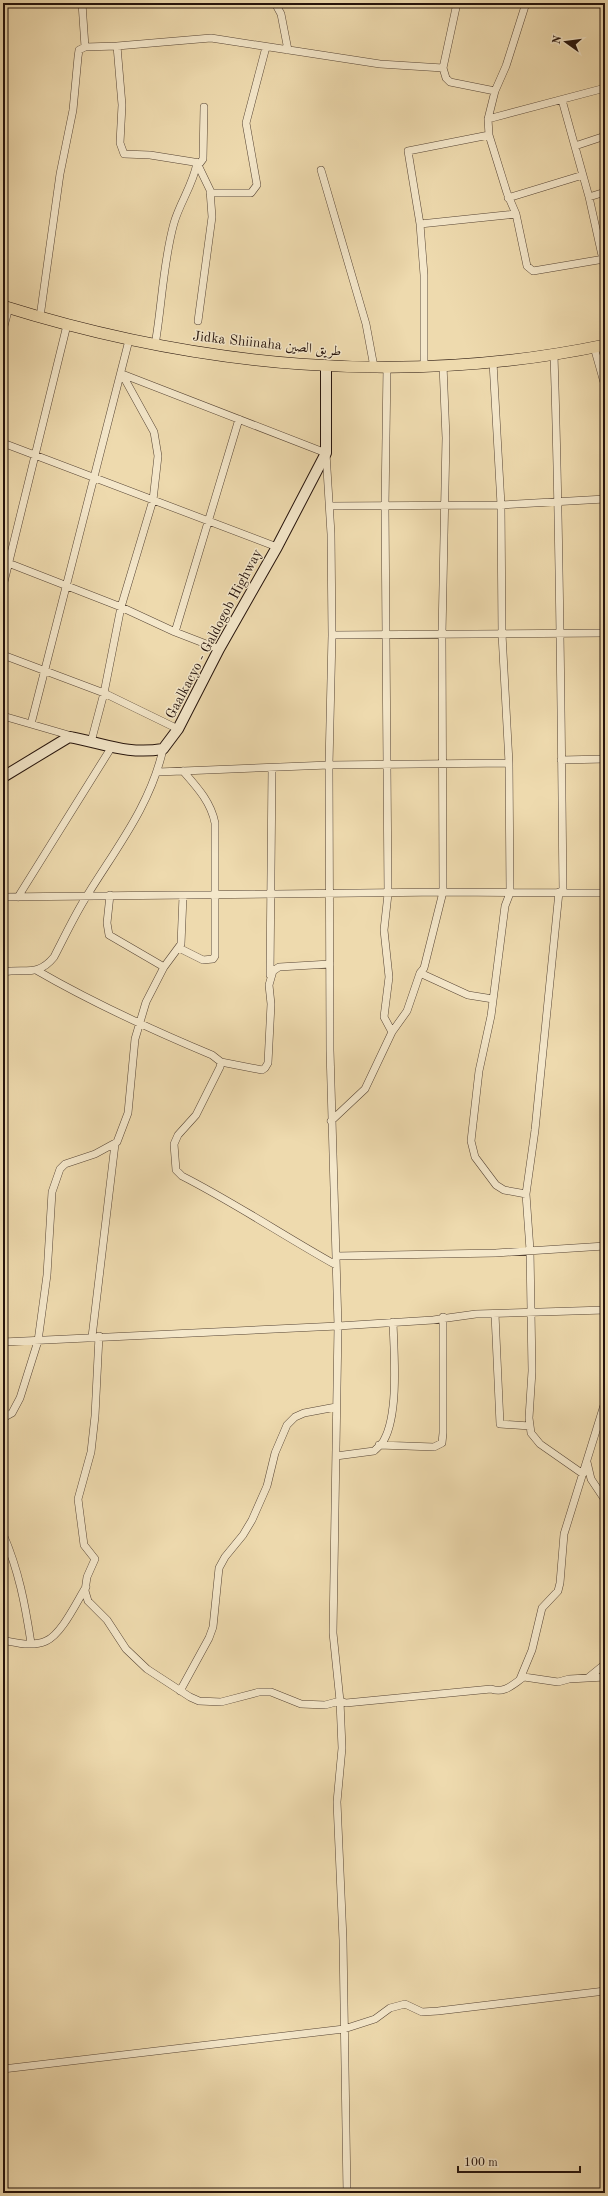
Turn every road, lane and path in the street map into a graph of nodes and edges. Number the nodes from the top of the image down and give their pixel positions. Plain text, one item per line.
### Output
1 (82, 3) edge
2 (275, 3) edge
3 (457, 3) edge
4 (526, 3) edge
5 (117, 46) junction
6 (85, 47) junction
7 (266, 47) junction
8 (288, 50) junction
9 (443, 68) junction
10 (605, 88) edge
11 (495, 91) junction
12 (562, 100) junction
13 (204, 107) dead end
14 (488, 119) junction
15 (489, 135) junction
16 (605, 136) edge
17 (575, 146) junction
18 (197, 163) junction
19 (321, 170) dead end
20 (583, 175) junction
21 (605, 192) edge
22 (210, 194) junction
23 (589, 197) junction
24 (508, 198) junction
25 (516, 214) junction
26 (420, 224) junction
27 (604, 259) junction
28 (605, 269) edge
29 (6, 307) edge
30 (40, 317) junction
31 (198, 320) dead end
32 (68, 325) junction
33 (3, 330) edge
34 (129, 340) junction
35 (154, 345) junction
36 (605, 345) edge
37 (594, 347) junction
38 (554, 355) junction
39 (493, 362) junction
40 (424, 366) junction
41 (443, 366) junction
42 (326, 367) junction
43 (374, 367) junction
44 (387, 367) junction
45 (122, 374) junction
46 (605, 386) edge
47 (239, 419) junction
48 (3, 443) edge
49 (326, 453) junction
50 (35, 455) junction
51 (94, 477) junction
52 (605, 499) edge
53 (153, 500) junction
54 (559, 502) junction
55 (444, 504) junction
56 (500, 504) junction
57 (330, 506) junction
58 (385, 506) junction
59 (209, 521) junction
60 (277, 547) junction
61 (6, 562) edge
62 (67, 585) junction
63 (3, 586) edge
64 (121, 607) junction
65 (175, 632) junction
66 (387, 634) junction
67 (442, 634) junction
68 (502, 634) junction
69 (558, 634) junction
70 (605, 634) edge
71 (332, 635) junction
72 (219, 649) junction
73 (3, 655) edge
74 (45, 671) junction
75 (104, 693) junction
76 (3, 716) edge
77 (31, 724) junction
78 (178, 729) junction
79 (91, 742) junction
80 (111, 748) junction
81 (163, 748) junction
82 (605, 759) edge
83 (561, 760) junction
84 (509, 763) junction
85 (329, 765) junction
86 (387, 765) junction
87 (443, 765) junction
88 (272, 768) junction
89 (183, 771) junction
90 (158, 772) junction
91 (3, 777) edge
92 (442, 892) junction
93 (561, 892) junction
94 (510, 893) junction
95 (605, 893) edge
96 (331, 894) junction
97 (388, 894) junction
98 (110, 895) junction
99 (270, 895) junction
100 (87, 896) junction
101 (183, 896) junction
102 (215, 896) junction
103 (3, 897) edge
104 (18, 897) junction
105 (179, 948) junction
106 (330, 964) junction
107 (164, 967) junction
108 (36, 970) junction
109 (3, 972) edge
110 (420, 973) junction
111 (270, 977) junction
112 (493, 999) junction
113 (139, 1024) junction
114 (392, 1032) junction
115 (221, 1062) junction
116 (331, 1121) junction
117 (115, 1144) junction
118 (526, 1194) junction
119 (604, 1245) edge
120 (530, 1250) junction
121 (336, 1256) junction
122 (336, 1265) junction
123 (605, 1310) edge
124 (531, 1313) junction
125 (495, 1314) junction
126 (443, 1317) junction
127 (393, 1322) junction
128 (338, 1326) junction
129 (96, 1336) junction
130 (3, 1342) edge
131 (38, 1342) junction
132 (604, 1406) edge
133 (336, 1407) junction
134 (3, 1418) edge
135 (530, 1426) junction
136 (379, 1445) junction
137 (336, 1456) junction
138 (587, 1462) junction
139 (583, 1474) junction
140 (605, 1500) edge
141 (3, 1534) edge
142 (86, 1587) junction
143 (3, 1640) edge
144 (31, 1643) junction
145 (605, 1664) edge
146 (589, 1677) junction
147 (605, 1677) edge
148 (520, 1680) junction
149 (180, 1691) junction
150 (340, 1701) junction
151 (605, 1991) edge
152 (344, 2029) junction
153 (3, 2069) edge
154 (346, 2193) edge

1 - 6 street
2 - 8 street
3 - 9 street
4 - 11 street
5 - 6 street
5 - 7 street
5 - 18 street
6 - 30 street
7 - 8 street
7 - 22 street
8 - 9 street
9 - 11 street
10 - 12 street
11 - 14 street
12 - 14 street
12 - 17 street
13 - 18 street
14 - 15 street
15 - 24 street
15 - 26 street
16 - 17 street
17 - 20 street
18 - 22 street
18 - 35 street
19 - 43 street
20 - 23 street
20 - 24 street
21 - 23 street
22 - 31 street
23 - 27 street
24 - 25 street
25 - 26 street
25 - 27 street
26 - 40 street
27 - 28 street
29 - 30 main road, Jidka Shiinaha طريق الصين
29 - 33 street
30 - 32 main road, Jidka Shiinaha طريق الصين
32 - 34 main road, Jidka Shiinaha طريق الصين
32 - 50 street
34 - 35 main road, Jidka Shiinaha طريق الصين
34 - 45 street
35 - 42 main road, Jidka Shiinaha طريق الصين
36 - 37 main road, Jidka Shiinaha طريق الصين
37 - 38 main road, Jidka Shiinaha طريق الصين
37 - 46 street
38 - 39 main road, Jidka Shiinaha طريق الصين
38 - 54 street
39 - 41 main road, Jidka Shiinaha طريق الصين
39 - 56 street
40 - 41 main road, Jidka Shiinaha طريق الصين
40 - 44 main road, Jidka Shiinaha طريق الصين
41 - 55 street
42 - 43 main road, Jidka Shiinaha طريق الصين
42 - 49 street, Gaalkacyo - Galdogob Highway
43 - 44 main road, Jidka Shiinaha طريق الصين
44 - 58 street
45 - 47 street
45 - 51 street
45 - 53 street
47 - 49 street
47 - 59 street
48 - 50 street
49 - 57 street
49 - 60 street, Gaalkacyo - Galdogob Highway
50 - 51 street
50 - 61 street
51 - 53 street
51 - 62 street
52 - 54 street
53 - 59 street
53 - 64 street
54 - 56 street
54 - 69 street
55 - 56 street
55 - 58 street
55 - 67 street
56 - 68 street
57 - 58 street
57 - 71 street
58 - 66 street
59 - 60 street
59 - 65 street
60 - 72 street, Gaalkacyo - Galdogob Highway
61 - 62 street
61 - 63 street
62 - 64 street
62 - 74 street
64 - 65 street
64 - 75 street
65 - 72 street
66 - 67 street
66 - 71 street
66 - 86 street
67 - 68 street
67 - 87 street
68 - 69 street
68 - 84 street
69 - 70 street
69 - 83 street
71 - 85 street
72 - 78 street, Gaalkacyo - Galdogob Highway
73 - 74 street
74 - 75 street
74 - 77 street
75 - 78 street
75 - 79 street
76 - 77 street
77 - 79 street
78 - 81 street, Gaalkacyo - Galdogob Highway
79 - 80 street
80 - 81 street
80 - 91 street
80 - 104 street
81 - 90 street
82 - 83 street
83 - 93 street
84 - 87 street
84 - 94 street
85 - 86 street
85 - 88 street
85 - 96 street
86 - 87 street
86 - 97 street
87 - 92 street
88 - 89 street
88 - 99 street
89 - 90 street
89 - 102 street
90 - 100 street
92 - 94 street
92 - 97 street
92 - 110 street
93 - 94 street
93 - 95 street
93 - 118 street
94 - 112 street
96 - 97 street
96 - 99 street
96 - 106 street
97 - 114 street
98 - 100 street
98 - 101 street
98 - 107 street
99 - 102 street
99 - 111 street
100 - 104 street
100 - 108 street
101 - 102 street
101 - 105 street
102 - 105 street
103 - 104 street
105 - 107 street
106 - 111 street
106 - 116 street
107 - 113 street
108 - 109 street
108 - 113 street
110 - 112 street
110 - 114 street
111 - 115 street
112 - 118 street
113 - 115 street
113 - 117 street
114 - 116 street
115 - 122 street
116 - 121 street
117 - 129 street
117 - 131 street
118 - 120 street
119 - 120 street
120 - 121 street
120 - 124 street
121 - 122 street
122 - 128 street
123 - 124 street
124 - 125 street
124 - 135 street
125 - 126 street
125 - 135 street
126 - 127 street
126 - 136 street
127 - 128 street
127 - 136 street
128 - 129 street
128 - 133 street
129 - 131 street
129 - 142 street
130 - 131 street
131 - 134 street
132 - 138 street
133 - 137 street
133 - 149 street
135 - 139 street
136 - 137 street
137 - 150 street
138 - 139 street
138 - 140 street
139 - 148 street
141 - 144 street
142 - 144 street
142 - 149 street
143 - 144 street
145 - 146 street
146 - 147 street
146 - 148 street
148 - 150 street
149 - 150 street
150 - 152 street
151 - 152 street
152 - 153 street
152 - 154 street

